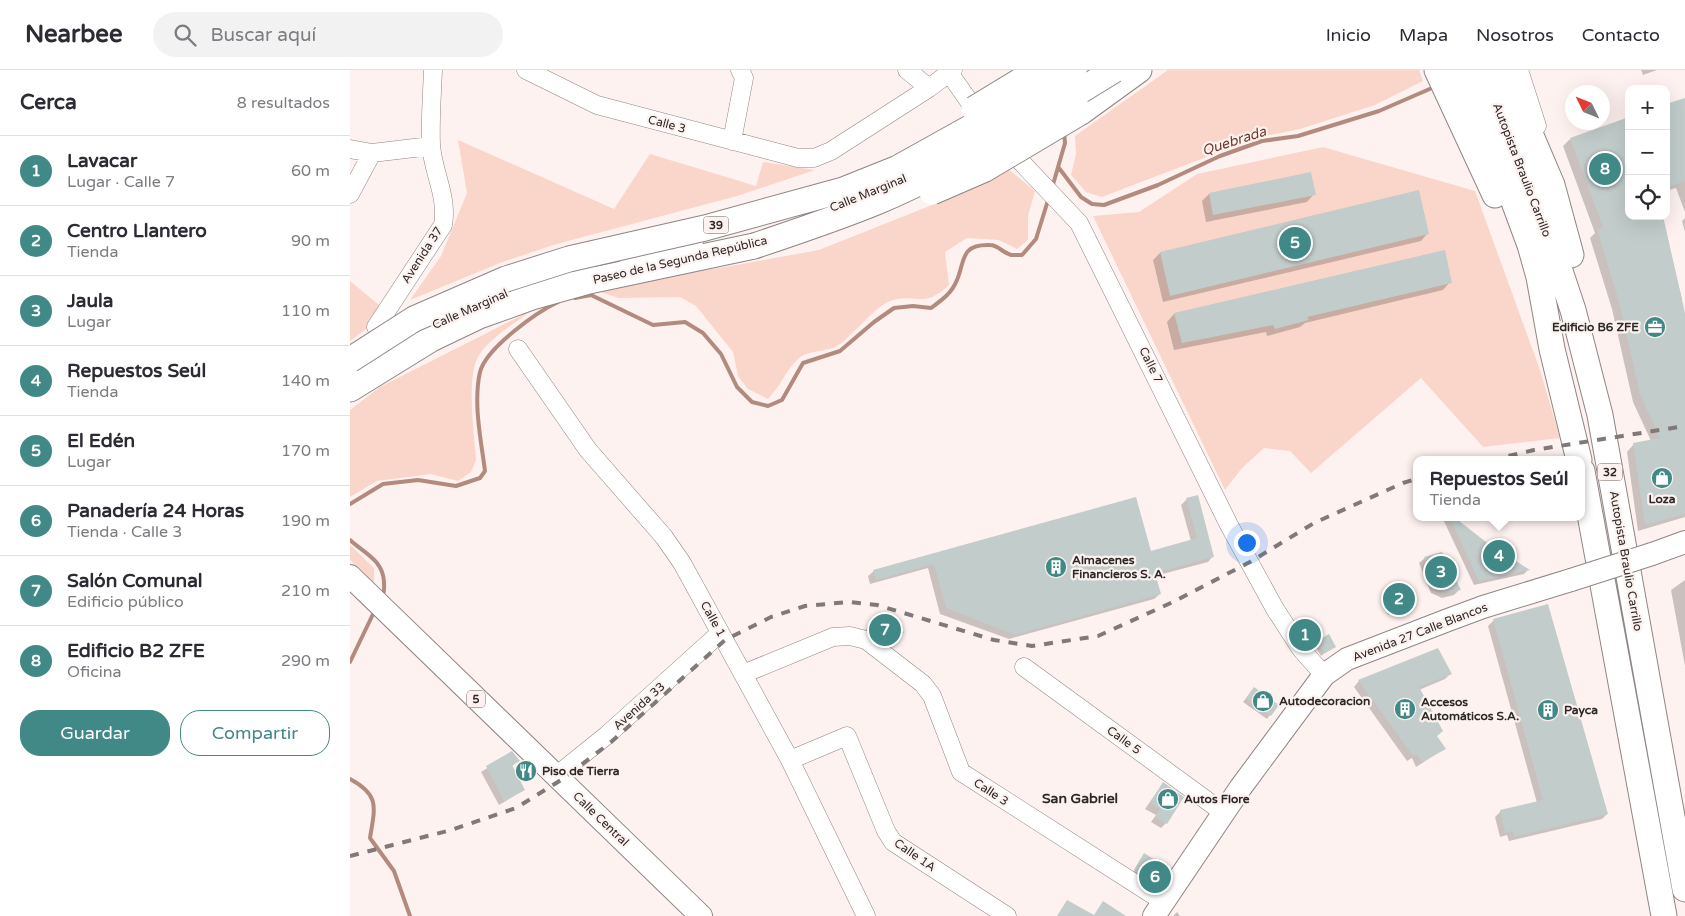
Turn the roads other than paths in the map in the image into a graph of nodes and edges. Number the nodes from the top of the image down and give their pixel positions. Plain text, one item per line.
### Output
1 (433, 70) edge
2 (526, 70) edge
3 (907, 70) edge
4 (1038, 70) edge
5 (1114, 70) edge
6 (1139, 70) edge
7 (1436, 70) edge
8 (1459, 70) edge
9 (1481, 70) edge
10 (1503, 70) edge
11 (1519, 70) edge
12 (952, 72) edge
13 (742, 74) edge
14 (1074, 77) edge
15 (929, 88) junction
16 (990, 130) junction
17 (732, 140) junction
18 (431, 146) junction
19 (350, 149) edge
20 (372, 153) junction
21 (1552, 185) junction
22 (350, 194) edge
23 (755, 214) junction
24 (754, 246) junction
25 (376, 327) dead end
26 (1552, 349) junction
27 (518, 350) dead end
28 (350, 360) edge
29 (350, 374) edge
30 (350, 390) edge
31 (1600, 415) junction
32 (1578, 456) edge
33 (1585, 488) edge
34 (1685, 542) edge
35 (350, 576) edge
36 (720, 633) junction
37 (1024, 667) dead end
38 (743, 674) junction
39 (1324, 675) junction
40 (790, 760) junction
41 (556, 776) junction
42 (1224, 813) junction
43 (1685, 889) edge
44 (1159, 909) edge
45 (701, 916) edge
46 (866, 916) edge
47 (1007, 916) edge
48 (1664, 916) edge

1 - 18 street, Avenida 37
2 - 17 street, Calle 3
3 - 15 street
4 - 23 highway, bridge
5 - 24 highway, Paseo de la Segunda República / 39, bridge
6 - 24 highway, bridge
7 - 26 highway
8 - 26 highway, Autopista Braulio Carrillo
9 - 31 highway, Autopista Braulio Carrillo / 32
10 - 21 highway
11 - 21 street
12 - 15 street
12 - 16 street, Calle 7
13 - 17 street
14 - 16 street, Calle Marginal
14 - 23 highway, Paseo de la Segunda República / 39, bridge
15 - 17 street, Calle 3
16 - 29 street, Calle Marginal
16 - 39 street, Calle 7
18 - 20 street
18 - 25 street, Avenida 37
19 - 20 street
20 - 22 street
21 - 31 highway
23 - 28 highway, Paseo de la Segunda República / 39, bridge
24 - 30 highway, Paseo de la Segunda República / 39
26 - 32 highway, Autopista Braulio Carrillo
27 - 36 street, Calle 1
31 - 43 highway, Autopista Braulio Carrillo / 32
33 - 48 highway, Autopista Braulio Carrillo / 32
34 - 39 main road, Avenida 27 Calle Blancos, bridge
35 - 41 main road, Calle Central / 5
36 - 38 street, Calle 1
36 - 41 street, Avenida 33
37 - 42 street, Calle 5
38 - 40 street, Calle 1
38 - 44 street, Calle 3
39 - 42 main road, Avenida 27 Calle Blancos
40 - 46 street, Calle 1
40 - 47 street, Calle 1A
41 - 45 main road, Calle Central / 5
42 - 44 main road, Avenida 27 Calle Blancos

